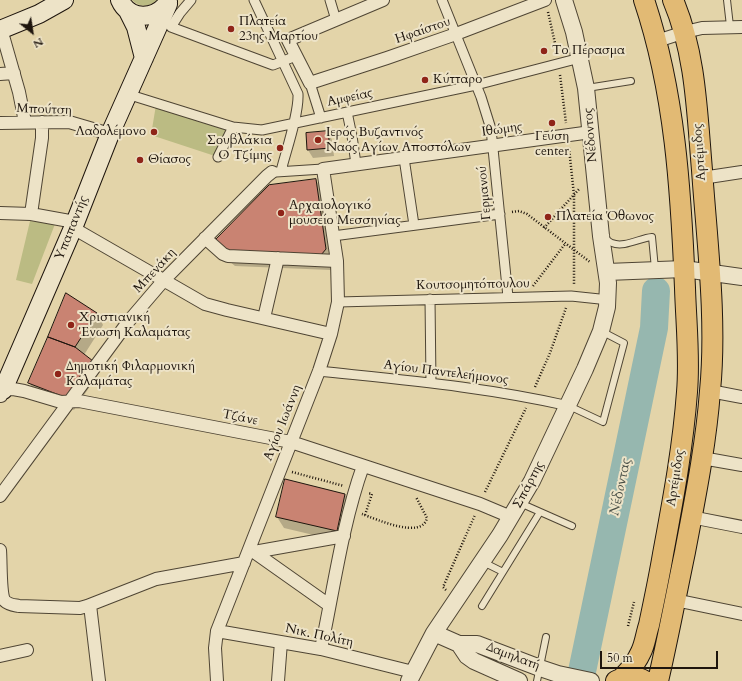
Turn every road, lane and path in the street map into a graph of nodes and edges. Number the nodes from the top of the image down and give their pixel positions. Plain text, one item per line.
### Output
1 (64, 0) edge
2 (191, 0) edge
3 (254, 0) edge
4 (330, 0) edge
5 (383, 0) edge
6 (442, 0) edge
7 (545, 0) edge
8 (564, 0) edge
9 (644, 0) edge
10 (673, 0) edge
11 (727, 0) edge
12 (169, 2) edge
13 (122, 4) edge
14 (336, 20) junction
15 (736, 26) edge
16 (0, 29) edge
17 (685, 32) junction
18 (456, 34) junction
19 (657, 42) junction
20 (296, 56) junction
21 (144, 58) junction
22 (580, 58) junction
23 (283, 62) junction
24 (14, 73) junction
25 (0, 74) edge
26 (631, 81) dead end
27 (310, 83) junction
28 (476, 85) junction
29 (586, 88) junction
30 (127, 94) junction
31 (347, 112) junction
32 (321, 118) junction
33 (25, 122) junction
34 (42, 122) junction
35 (0, 123) edge
36 (293, 124) junction
37 (233, 127) junction
38 (591, 132) junction
39 (110, 134) junction
40 (494, 145) junction
41 (218, 157) dead end
42 (404, 158) junction
43 (356, 164) junction
44 (323, 169) junction
45 (277, 172) junction
46 (594, 172) junction
47 (742, 172) edge
48 (702, 178) junction
49 (0, 213) edge
50 (31, 214) junction
51 (500, 214) junction
52 (74, 225) junction
53 (414, 226) junction
54 (544, 228) junction
55 (333, 236) junction
56 (601, 236) junction
57 (205, 238) junction
58 (565, 244) junction
59 (278, 258) junction
60 (337, 261) junction
61 (655, 269) junction
62 (684, 269) junction
63 (607, 272) junction
64 (710, 273) junction
65 (742, 277) edge
66 (164, 280) junction
67 (508, 297) junction
68 (524, 297) junction
69 (430, 299) junction
70 (608, 300) junction
71 (338, 302) junction
72 (264, 318) junction
73 (601, 332) junction
74 (331, 334) junction
75 (319, 371) junction
76 (431, 383) junction
77 (710, 391) junction
78 (1, 392) edge
79 (742, 397) edge
80 (71, 401) junction
81 (569, 406) junction
82 (291, 442) junction
83 (702, 458) junction
84 (742, 465) edge
85 (363, 466) junction
86 (280, 469) junction
87 (415, 483) junction
88 (355, 489) junction
89 (0, 496) edge
90 (520, 503) junction
91 (350, 510) junction
92 (540, 512) junction
93 (364, 515) junction
94 (511, 517) junction
95 (692, 517) junction
96 (572, 526) dead end
97 (742, 527) edge
98 (344, 536) junction
99 (0, 550) edge
100 (252, 551) junction
101 (482, 562) junction
102 (244, 563) junction
103 (503, 572) junction
104 (635, 599) dead end
105 (675, 600) junction
106 (90, 605) junction
107 (329, 605) junction
108 (482, 606) dead end
109 (742, 614) edge
110 (628, 629) dead end
111 (217, 631) junction
112 (434, 632) junction
113 (546, 637) dead end
114 (281, 642) junction
115 (459, 644) junction
116 (321, 649) junction
117 (27, 650) dead end
118 (0, 656) edge
119 (539, 674) edge
120 (411, 677) edge
121 (618, 680) edge
122 (99, 681) edge
123 (217, 681) edge
124 (278, 681) edge
125 (519, 681) edge
126 (591, 681) edge
127 (645, 681) edge
128 (658, 681) edge

1 - 16 main road
2 - 23 street
3 - 23 street
4 - 14 street
5 - 14 street
6 - 18 street, Γερμανού
7 - 18 street, Ηφαίστου
8 - 22 street, Νέδοντος
9 - 19 main road, Αρτέμιδος
10 - 17 main road, Αρτέμιδος
11 - 15 lane
12 - 13 main road
12 - 21 main road, Υπαπαντής
13 - 21 main road
14 - 20 street
15 - 17 street
16 - 24 street
17 - 19 street
17 - 48 main road, Αρτέμιδος
18 - 27 street, Ηφαίστου
18 - 28 street, Γερμανού
19 - 62 main road, Αρτέμιδος
20 - 23 street
20 - 27 street
21 - 30 main road, Υπαπαντής
22 - 28 street, Αμφείας
22 - 29 street, Νέδοντος
23 - 36 street
24 - 25 street
24 - 33 street
26 - 29 lane
27 - 32 street
28 - 31 street, Αμφείας
28 - 40 street, Γερμανού
29 - 38 street, Νέδοντος
30 - 37 street, Αμφείας
30 - 39 main road, Υπαπαντής
31 - 32 street, Αμφείας
31 - 43 street
32 - 36 street, Αμφείας
33 - 34 street, Μπούτση
33 - 35 street, Μπούτση
34 - 39 street, Μπούτση
34 - 50 street
36 - 37 street, Αμφείας
36 - 45 street
37 - 41 street
38 - 40 street, Ιθώμης
38 - 46 street, Νέδοντος
39 - 52 main road, Υπαπαντής
40 - 42 street, Ιθώμης
40 - 51 street, Γερμανού
42 - 43 street, Ιθώμης
42 - 53 street
43 - 44 street, Ιθώμης
44 - 45 street
44 - 55 street, Αγίου Ιωάννη
45 - 57 street, Μπενάκη
46 - 54 path
46 - 56 street, Νέδοντος
47 - 48 street
48 - 64 main road, Αρτέμιδος
49 - 50 street
50 - 52 street
51 - 53 street
51 - 54 path
51 - 67 street, Γερμανού
52 - 66 street
52 - 78 main road, Υπαπαντής
53 - 55 street
54 - 58 path
55 - 60 street, Αγίου Ιωάννη
56 - 61 lane
56 - 63 street, Νέδοντος
57 - 59 street
57 - 66 street, Μπενάκη
58 - 63 path
58 - 68 path
59 - 60 street
59 - 72 street
60 - 71 street, Αγίου Ιωάννη
61 - 62 street
61 - 63 street
62 - 64 street
62 - 121 main road, Αρτέμιδος
63 - 70 street, Σπάρτης
64 - 65 street
64 - 77 main road, Αρτέμιδος
66 - 72 street
66 - 80 street, Μπενάκη
67 - 68 street, Κουτσομητόπουλου
67 - 69 street, Κουτσομητόπουλου
68 - 70 street, Κουτσομητόπουλου
69 - 71 street, Κουτσομητόπουλου
69 - 76 street
70 - 73 street, Σπάρτης
71 - 74 street, Αγίου Ιωάννη
72 - 74 street
73 - 81 street, Σπάρτης
73 - 81 lane
74 - 75 street, Αγίου Ιωάννη
75 - 76 street, Αγίου Παντελεήμονος
75 - 82 street, Αγίου Ιωάννη
76 - 81 street, Αγίου Παντελεήμονος
77 - 79 street
77 - 83 main road, Αρτέμιδος
78 - 80 street, Τζάνε
80 - 82 street, Τζάνε
80 - 89 street, Μπενάκη
81 - 90 street, Σπάρτης
82 - 85 street, Τζάνε
82 - 86 street, Αγίου Ιωάννη
83 - 84 street
83 - 95 main road, Αρτέμιδος
85 - 87 street, Τζάνε
85 - 88 street
86 - 88 path
86 - 100 street, Αγίου Ιωάννη
87 - 93 path
87 - 94 street, Τζάνε
88 - 91 street
88 - 93 path
90 - 92 lane
90 - 94 street, Σπάρτης
91 - 93 path
91 - 98 street
92 - 96 lane
92 - 103 lane
94 - 101 street, Σπάρτης
95 - 97 street
95 - 105 main road, Αρτέμιδος
98 - 100 street
98 - 107 street
99 - 106 street
100 - 102 street, Αγίου Ιωάννη
100 - 107 street
101 - 103 lane
101 - 112 street, Σπάρτης
102 - 106 street
102 - 111 street, Αγίου Ιωάννη
103 - 108 lane
104 - 110 path
105 - 109 street
105 - 128 main road, Αρτέμιδος
106 - 122 street
107 - 116 street
111 - 114 street, Νικ. Πολίτη
111 - 123 street, Αγίου Ιωάννη
112 - 115 street, Δαμηλατή
112 - 120 street, Σπάρτης
113 - 119 lane
114 - 116 street, Νικ. Πολίτη
114 - 124 street
115 - 119 street, Δαμηλατή
115 - 125 street, Δαμηλατή
116 - 120 street, Νικ. Πολίτη
117 - 118 street
119 - 126 street, Δαμηλατή
121 - 127 main road, Αρτέμιδος

